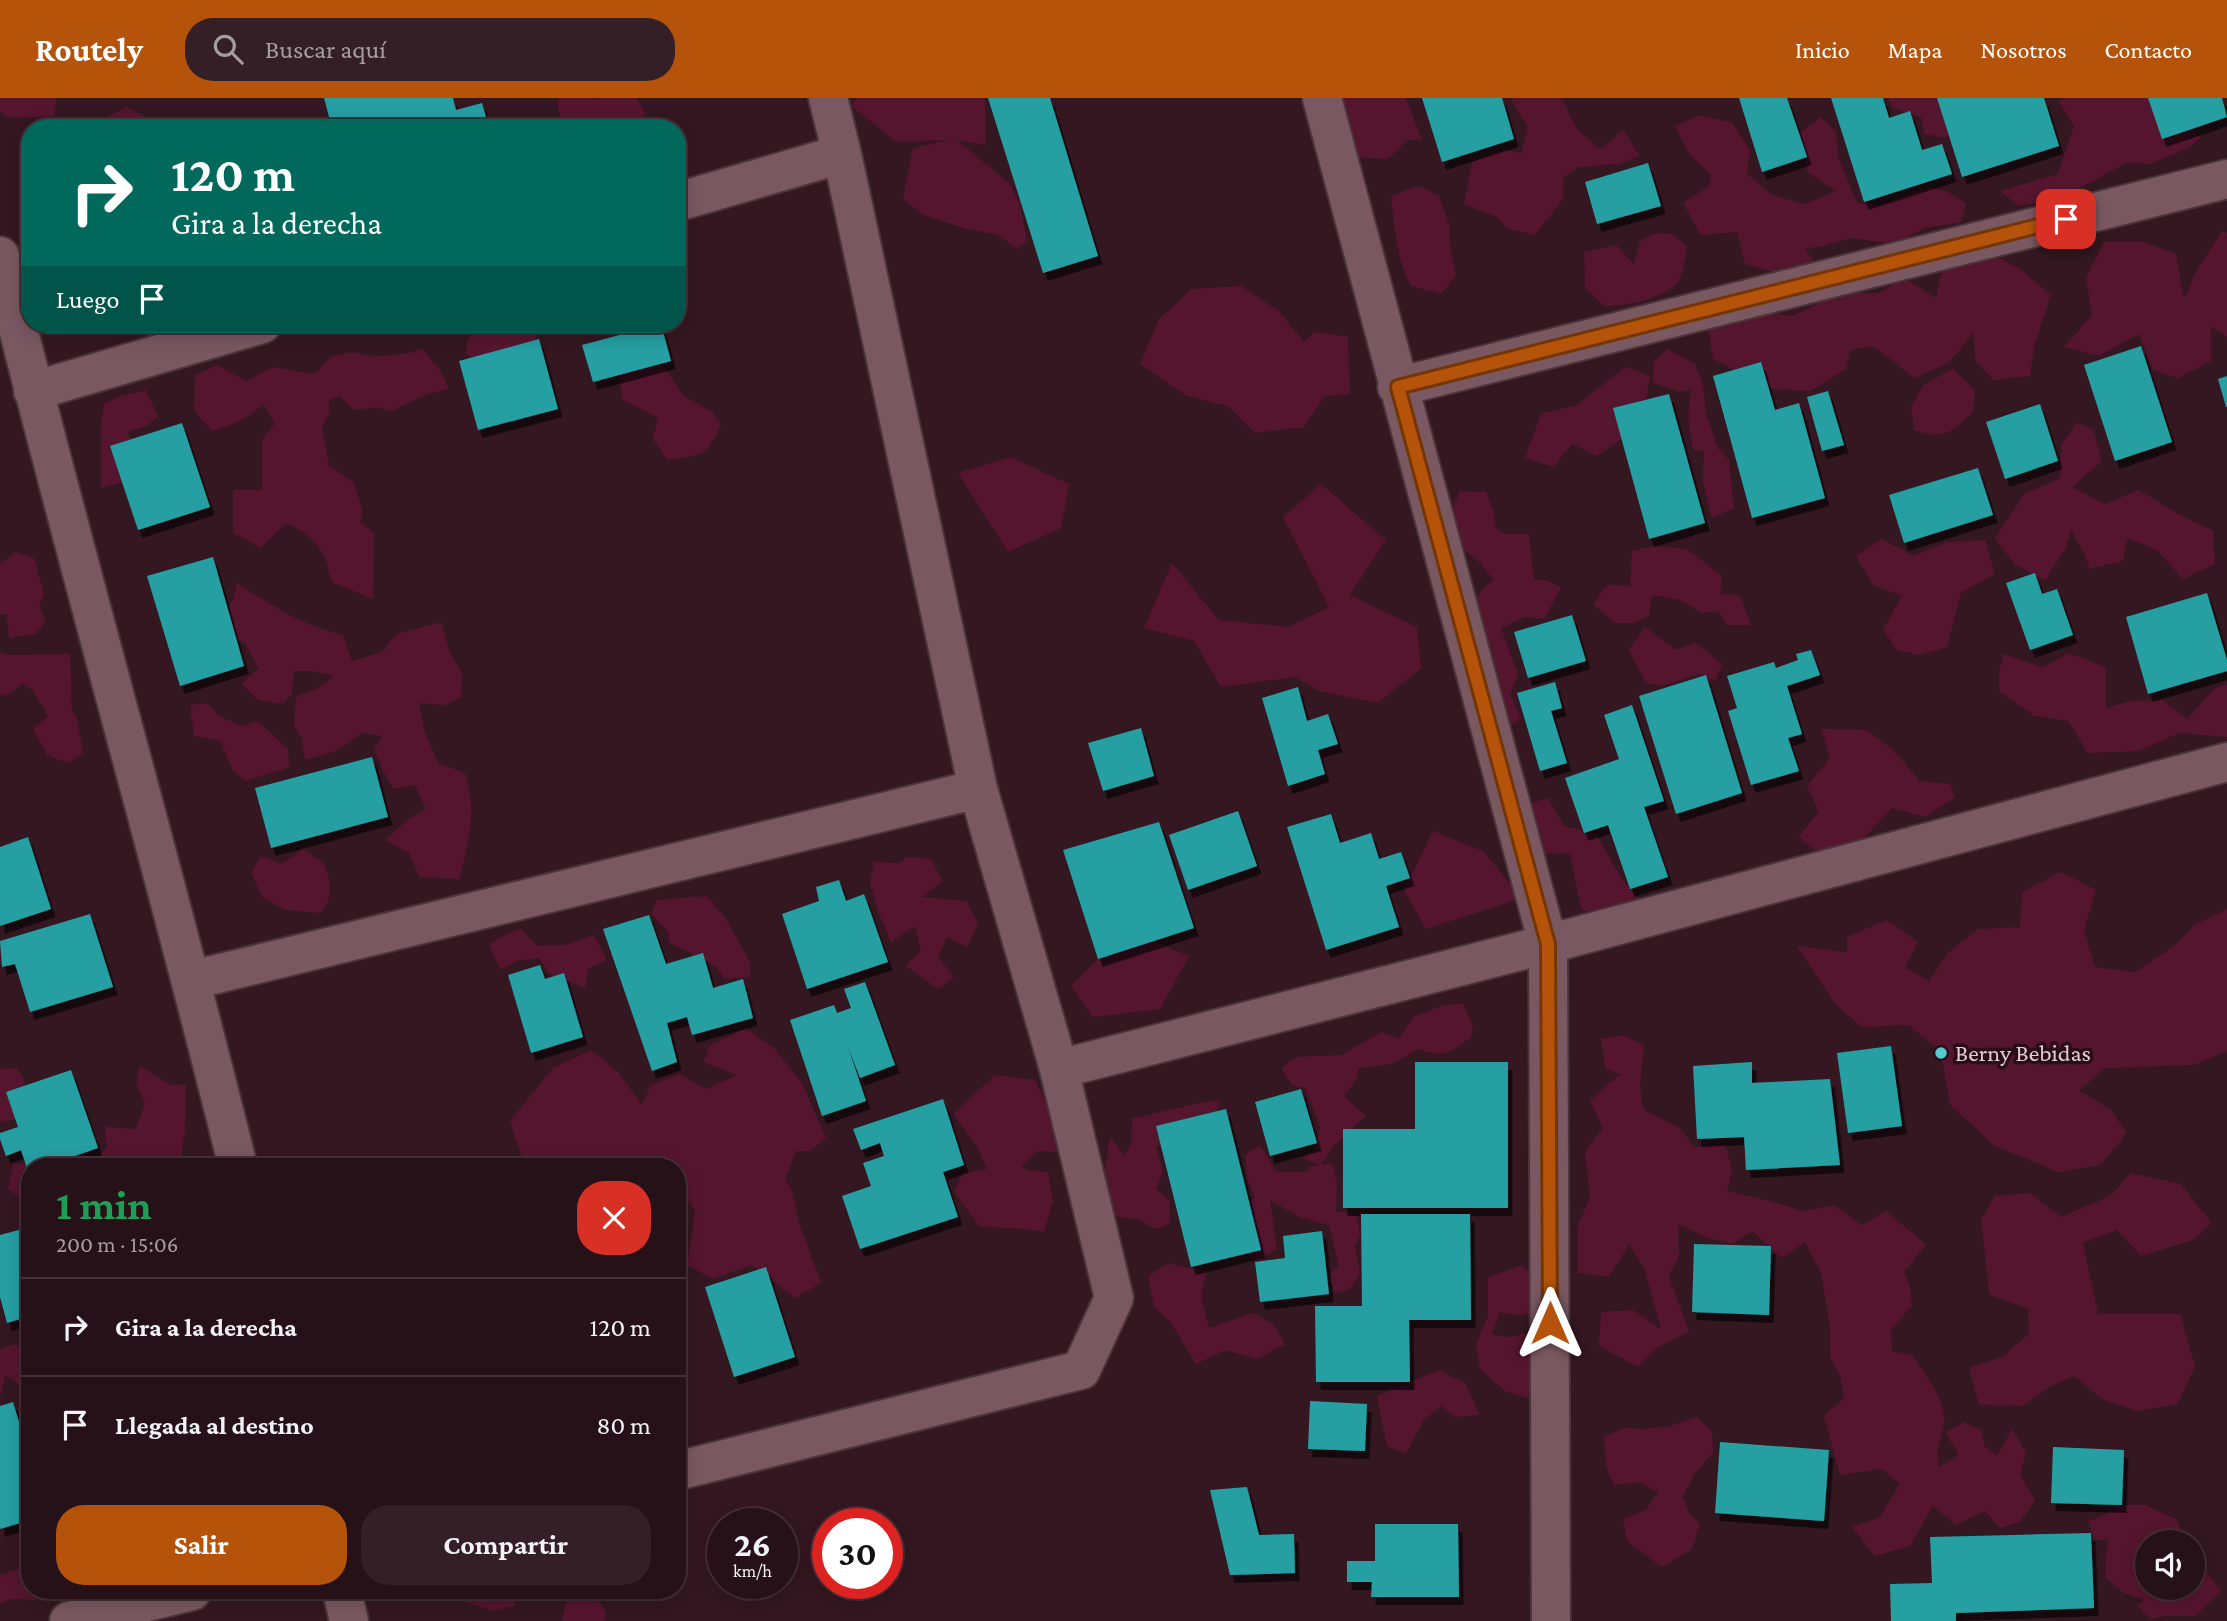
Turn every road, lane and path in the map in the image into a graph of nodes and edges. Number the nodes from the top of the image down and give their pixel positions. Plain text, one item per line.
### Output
1 (828, 98) edge
2 (1322, 98) edge
3 (842, 154) junction
4 (2227, 179) edge
5 (686, 199) edge
6 (0, 256) edge
7 (231, 333) edge
8 (1398, 387) junction
9 (33, 391) junction
10 (2227, 762) edge
11 (978, 789) junction
12 (1548, 944) junction
13 (192, 980) junction
14 (1059, 1069) junction
15 (236, 1158) edge
16 (686, 1469) edge
17 (159, 1599) edge
18 (344, 1599) edge
19 (69, 1621) edge
20 (349, 1621) edge
21 (1552, 1621) edge

1 - 3 street
2 - 8 street
3 - 5 street
3 - 11 street
4 - 8 street
6 - 9 street
7 - 9 street
8 - 12 street
9 - 13 street
10 - 12 street
11 - 13 street
11 - 14 street
12 - 14 street
12 - 21 street
13 - 15 street
14 - 16 street
17 - 19 street
18 - 20 street

